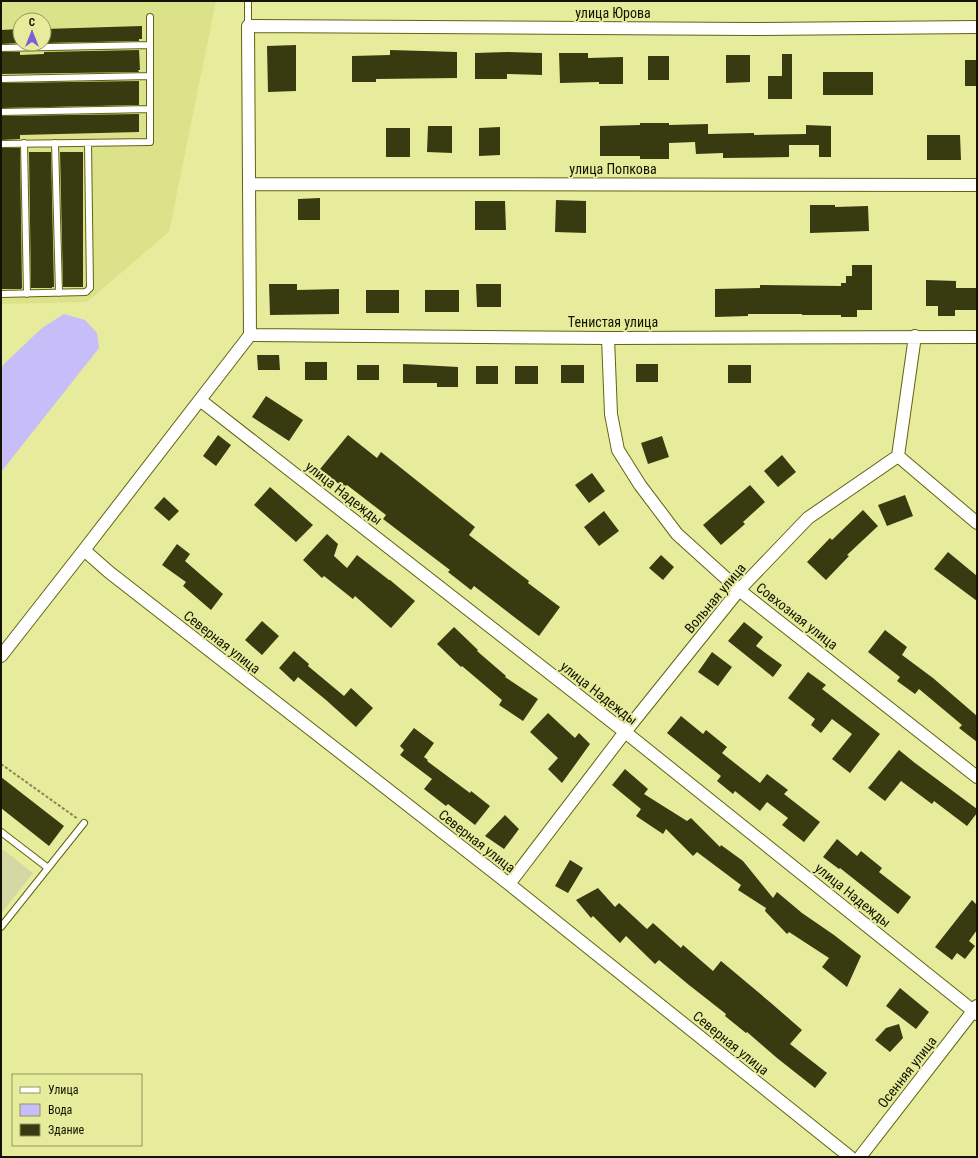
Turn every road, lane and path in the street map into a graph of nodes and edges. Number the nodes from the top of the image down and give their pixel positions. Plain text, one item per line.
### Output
1 (248, 1) edge
2 (150, 17) dead end
3 (248, 26) junction
4 (977, 27) edge
5 (150, 45) junction
6 (1, 48) edge
7 (150, 76) junction
8 (1, 79) edge
9 (150, 109) junction
10 (1, 112) edge
11 (24, 143) junction
12 (55, 143) junction
13 (88, 143) junction
14 (1, 144) edge
15 (248, 184) junction
16 (977, 185) edge
17 (59, 293) junction
18 (1, 294) edge
19 (27, 294) junction
20 (250, 335) junction
21 (915, 336) junction
22 (977, 336) edge
23 (608, 338) junction
24 (200, 400) junction
25 (898, 456) junction
26 (977, 523) edge
27 (84, 550) junction
28 (739, 590) junction
29 (1, 656) edge
30 (625, 732) junction
31 (1, 764) edge
32 (977, 777) edge
33 (78, 819) dead end
34 (84, 823) dead end
35 (1, 832) edge
36 (48, 868) junction
37 (509, 884) junction
38 (1, 927) edge
39 (976, 1010) edge
40 (850, 1157) edge
41 (860, 1157) edge

1 - 3 lane
2 - 5 lane
3 - 4 street, улица Юрова
3 - 15 street
5 - 6 lane
5 - 7 lane
7 - 8 lane
7 - 9 lane
9 - 10 lane
9 - 13 lane
11 - 12 lane
11 - 14 lane
11 - 19 lane
12 - 13 lane
12 - 17 lane
13 - 17 lane
15 - 16 street, улица Попкова
15 - 20 street
17 - 19 lane
18 - 19 lane
20 - 23 street, Тенистая улица
20 - 24 street
21 - 22 street, Тенистая улица
21 - 23 street, Тенистая улица
21 - 25 street
23 - 28 street, Совхозная улица
24 - 27 street
24 - 30 street, улица Надежды
25 - 26 street
25 - 28 street, Вольная улица
27 - 29 street
27 - 37 street, Северная улица
28 - 30 street, Вольная улица
28 - 32 street, Совхозная улица
30 - 37 street, Вольная улица
30 - 39 street, улица Надежды
31 - 33 path
34 - 36 lane
35 - 36 lane
36 - 38 lane
37 - 40 street, Северная улица
39 - 41 street, Осенняя улица

